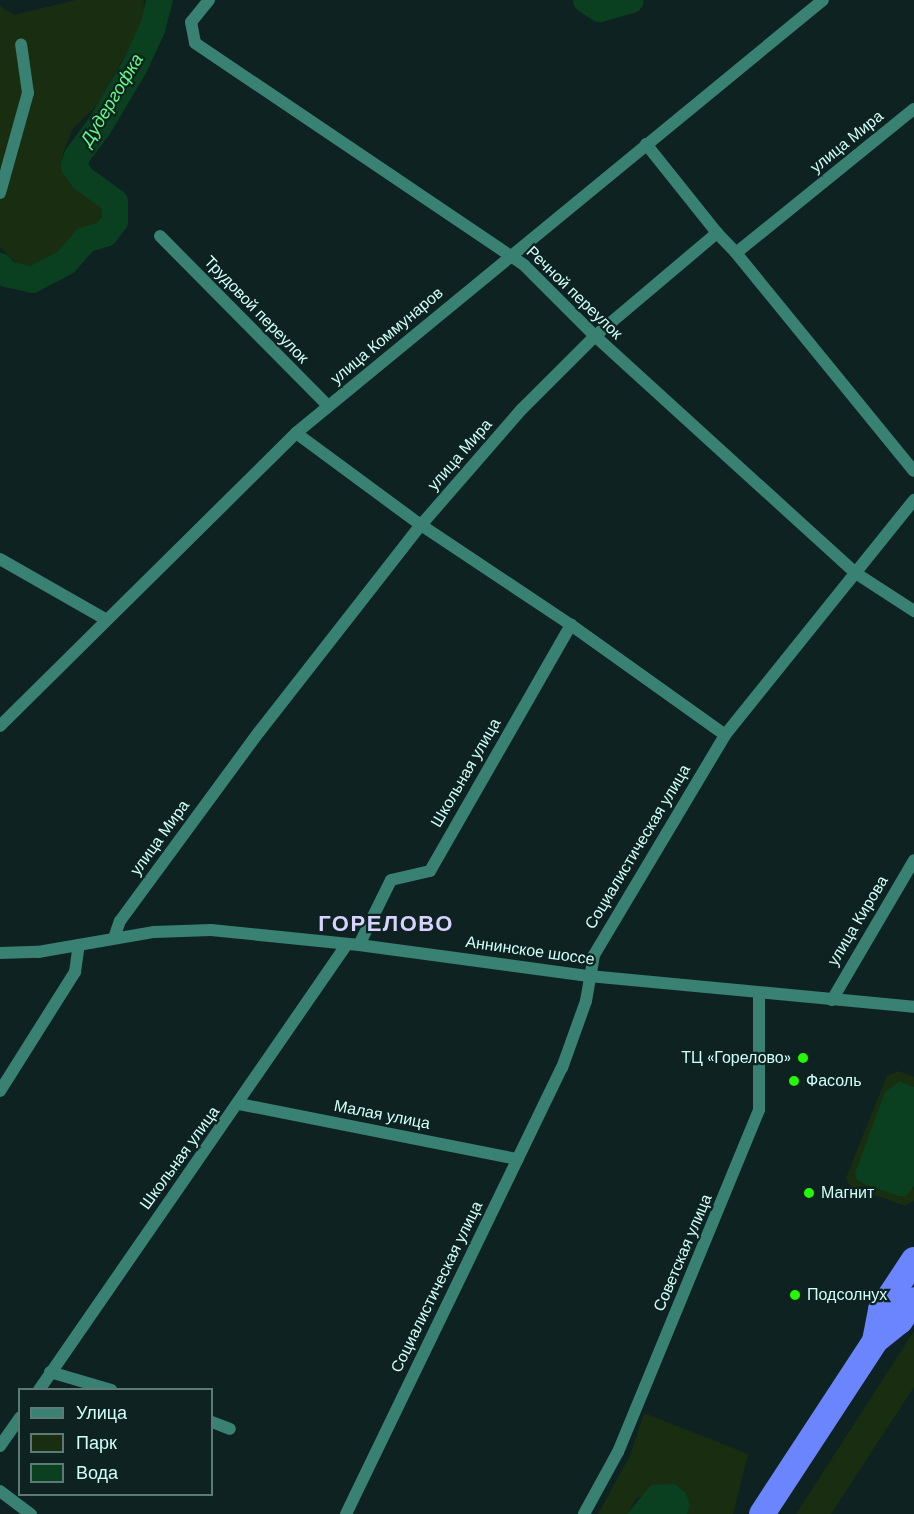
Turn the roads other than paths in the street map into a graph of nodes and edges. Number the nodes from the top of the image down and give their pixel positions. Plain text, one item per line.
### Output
1 (209, 0) edge
2 (823, 0) edge
3 (21, 44) dead end
4 (914, 108) edge
5 (646, 144) junction
6 (0, 193) edge
7 (717, 233) junction
8 (160, 236) dead end
9 (736, 253) junction
10 (510, 255) junction
11 (595, 336) junction
12 (328, 406) junction
13 (296, 433) junction
14 (914, 471) edge
15 (914, 500) edge
16 (421, 525) junction
17 (0, 559) edge
18 (854, 572) junction
19 (914, 611) edge
20 (105, 619) junction
21 (571, 625) junction
22 (0, 726) edge
23 (725, 735) junction
24 (914, 860) edge
25 (114, 938) junction
26 (353, 944) junction
27 (79, 945) junction
28 (0, 953) edge
29 (589, 976) junction
30 (759, 993) junction
31 (832, 999) junction
32 (914, 1007) edge
33 (0, 1091) edge
34 (239, 1104) junction
35 (518, 1159) junction
36 (914, 1260) edge
37 (914, 1300) edge
38 (874, 1341) junction
39 (50, 1372) junction
40 (40, 1388) edge
41 (107, 1388) edge
42 (18, 1421) edge
43 (213, 1422) edge
44 (230, 1429) dead end
45 (0, 1446) edge
46 (0, 1491) edge
47 (31, 1514) edge
48 (346, 1514) edge
49 (584, 1514) edge
50 (762, 1514) edge

1 - 10 street, Речной переулок
2 - 5 street, улица Коммунаров
3 - 6 street
4 - 9 street, улица Мира
5 - 7 street
5 - 10 street, улица Коммунаров
7 - 9 street
7 - 11 street, улица Мира
8 - 12 street, Трудовой переулок
9 - 14 street
10 - 11 street, Речной переулок
10 - 12 street, улица Коммунаров
11 - 16 street, улица Мира
11 - 18 street, Речной переулок
12 - 13 street, улица Коммунаров
13 - 16 street
13 - 20 street, улица Коммунаров
15 - 18 street, Социалистическая улица
16 - 21 street
16 - 25 street, улица Мира
17 - 20 street
18 - 19 street, Речной переулок
18 - 23 street, Социалистическая улица
20 - 22 street, улица Коммунаров
21 - 23 street
21 - 26 street, Школьная улица
23 - 29 street, Социалистическая улица
24 - 31 street, улица Кирова
25 - 26 street, Аннинское шоссе
25 - 27 street, Аннинское шоссе
26 - 29 street, Аннинское шоссе
26 - 34 street, Школьная улица
27 - 28 street, Аннинское шоссе
27 - 33 street
29 - 30 street, Аннинское шоссе
29 - 35 street, Социалистическая улица
30 - 31 street, Аннинское шоссе
30 - 49 street, Советская улица
31 - 32 street, Аннинское шоссе
34 - 35 street, Малая улица
34 - 39 street, Школьная улица
35 - 48 street, Социалистическая улица
36 - 38 highway
37 - 38 highway
38 - 50 highway
39 - 40 street, Школьная улица
39 - 41 street
42 - 45 street
43 - 44 street
46 - 47 street

